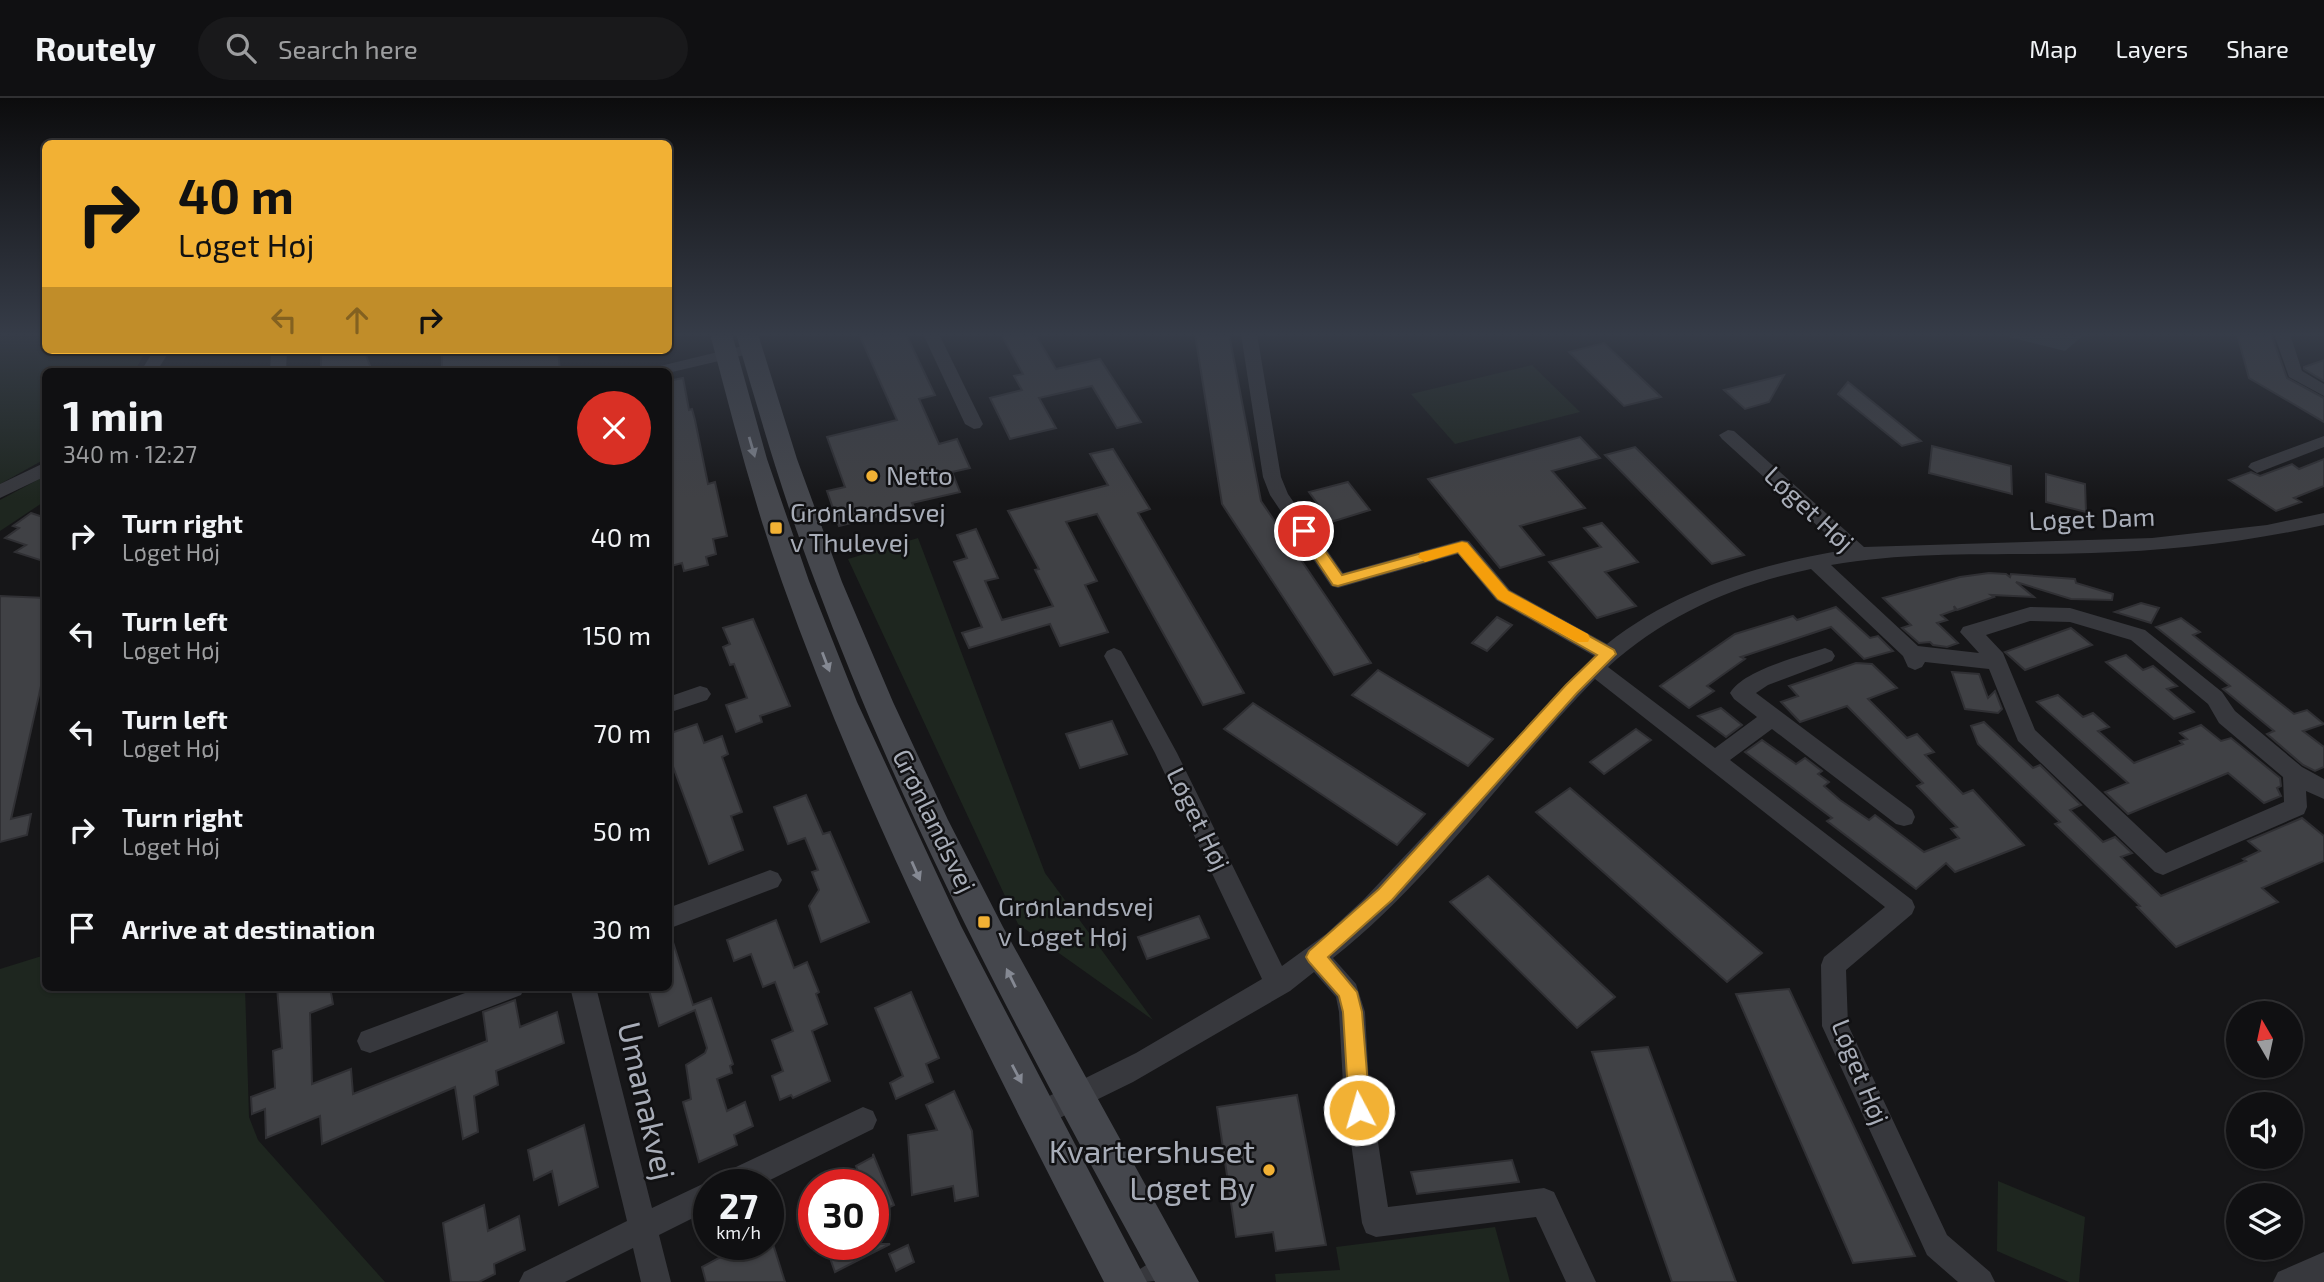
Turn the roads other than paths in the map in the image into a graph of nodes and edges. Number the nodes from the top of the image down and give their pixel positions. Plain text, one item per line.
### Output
1 (746, 389) edge
2 (754, 389) edge
3 (957, 389) edge
4 (1258, 389) edge
5 (974, 424) dead end
6 (1728, 435) dead end
7 (2324, 441) edge
8 (2257, 467) dead end
9 (42, 470) edge
10 (0, 492) edge
11 (2324, 519) edge
12 (1860, 554) junction
13 (1814, 561) junction
14 (1114, 656) dead end
15 (1825, 656) dead end
16 (1601, 660) junction
17 (1997, 662) junction
18 (700, 694) dead end
19 (672, 704) edge
20 (1771, 718) junction
21 (1715, 760) junction
22 (2294, 773) junction
23 (2324, 790) edge
24 (1904, 817) dead end
25 (769, 880) dead end
26 (672, 917) edge
27 (1315, 957) junction
28 (1281, 983) junction
29 (501, 991) edge
30 (584, 991) edge
31 (370, 1041) dead end
32 (1077, 1098) junction
33 (1039, 1115) junction
34 (863, 1120) dead end
35 (762, 1169) edge
36 (693, 1204) edge
37 (642, 1231) junction
38 (2324, 1267) edge
39 (1164, 1277) edge
40 (534, 1282) edge
41 (656, 1282) edge
42 (1126, 1282) edge
43 (1581, 1282) edge
44 (1980, 1282) edge
45 (2288, 1282) edge

1 -> 33 street, Grønlandsvej
32 -> 2 street, Grønlandsvej
3 - 5 street
4 - 16 street, Løget Høj
6 - 12 street, Løget Høj
7 - 8 street
9 - 10 street
11 - 12 street, Løget Dam
12 - 13 street, Løget Høj
13 - 16 street, Løget Høj
13 - 17 street, Løget Høj
14 - 28 street, Løget Høj
15 - 20 street
16 - 21 street, Løget Høj
16 - 27 street, Løget Høj
17 - 22 street
17 - 22 street
18 - 19 street
20 - 21 street
20 - 24 street
21 - 44 street, Løget Høj
22 - 23 street
25 - 26 street
27 - 28 street, Løget Høj
27 - 43 street
28 - 32 street, Løget Høj
29 - 31 street
30 - 37 street, Umanakvej
32 - 33 street, Løget Høj
32 - 39 street, Grønlandsvej
33 - 42 street, Grønlandsvej
34 - 35 street
36 - 37 street, Umanakvej
37 - 40 street, Umanakvej
37 - 41 street, Umanakvej
38 - 45 street

